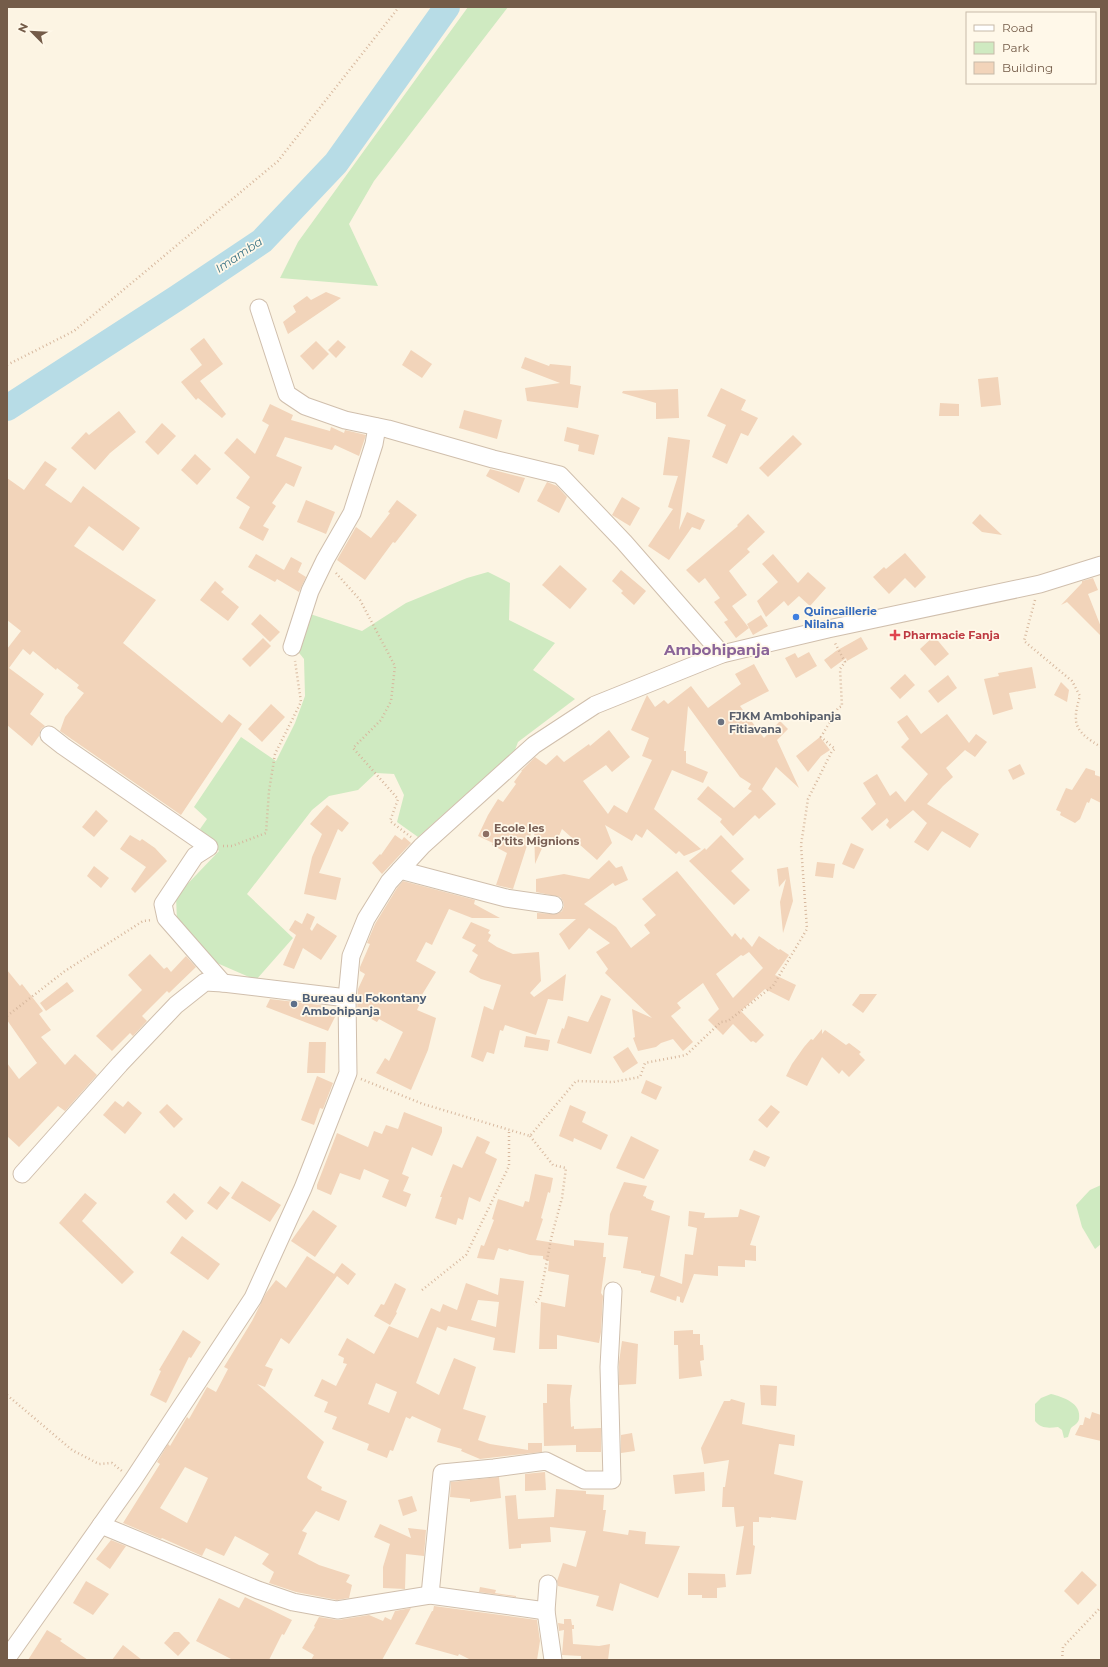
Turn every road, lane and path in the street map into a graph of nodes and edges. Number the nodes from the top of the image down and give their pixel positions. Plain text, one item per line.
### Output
1 (399, 7) edge
2 (259, 308) dead end
3 (7, 365) edge
4 (378, 427) junction
5 (325, 560) junction
6 (1101, 565) edge
7 (1040, 584) junction
8 (828, 629) junction
9 (292, 647) joint
10 (722, 654) junction
11 (49, 735) dead end
12 (1101, 747) edge
13 (422, 846) junction
14 (209, 847) junction
15 (400, 870) junction
16 (554, 905) dead end
17 (166, 918) junction
18 (223, 982) junction
19 (346, 998) junction
20 (7, 1016) edge
21 (348, 1073) junction
22 (510, 1130) junction
23 (530, 1136) junction
24 (22, 1174) dead end
25 (422, 1290) dead end
26 (613, 1291) dead end
27 (534, 1304) dead end
28 (7, 1395) edge
29 (133, 1480) junction
30 (101, 1525) junction
31 (548, 1584) dead end
32 (430, 1595) junction
33 (1101, 1607) edge
34 (546, 1611) junction
35 (7, 1658) edge
36 (553, 1660) edge
37 (1062, 1660) edge

1 - 3 path
2 - 4 street
4 - 5 street
4 - 10 street
5 - 9 street
5 - 13 path
6 - 7 street
7 - 8 street
7 - 12 path
8 - 10 street
8 - 23 path
9 - 14 path
10 - 13 street
11 - 14 street
13 - 15 street
14 - 17 street
15 - 16 street
15 - 19 street
17 - 18 street
17 - 20 path
18 - 19 street
18 - 24 street
19 - 21 street
21 - 22 path
21 - 29 street
22 - 23 path
22 - 25 path
23 - 27 path
26 - 32 street
28 - 29 path
29 - 30 street
30 - 32 street
30 - 35 street
31 - 34 street
32 - 34 street
33 - 37 path
34 - 36 street

